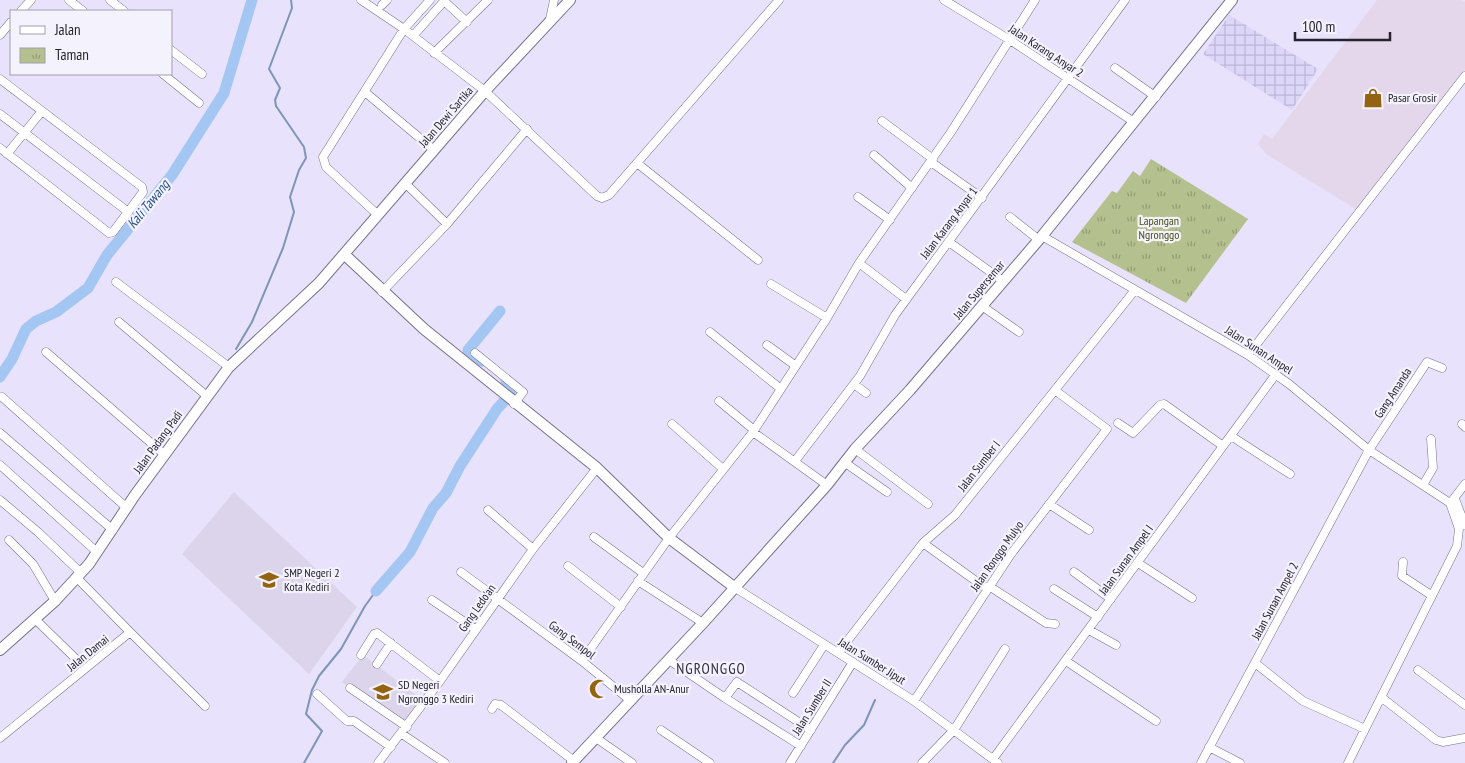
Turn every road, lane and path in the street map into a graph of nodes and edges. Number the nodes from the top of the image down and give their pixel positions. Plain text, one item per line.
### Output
1 (31, 0) edge
2 (69, 0) edge
3 (110, 0) edge
4 (361, 0) edge
5 (430, 0) edge
6 (488, 0) edge
7 (554, 0) edge
8 (570, 0) edge
9 (779, 0) edge
10 (944, 0) edge
11 (1036, 0) edge
12 (1125, 0) edge
13 (1232, 0) edge
14 (443, 1) edge
15 (22, 10) edge
16 (82, 10) edge
17 (123, 10) edge
18 (550, 19) junction
19 (467, 22) junction
20 (10, 23) edge
21 (404, 29) junction
22 (0, 35) edge
23 (413, 36) junction
24 (1010, 40) junction
25 (172, 51) edge
26 (434, 54) junction
27 (1115, 68) dead end
28 (202, 74) dead end
29 (164, 75) edge
30 (1465, 76) edge
31 (0, 79) edge
32 (1068, 79) junction
33 (485, 91) junction
34 (366, 92) junction
35 (1156, 97) junction
36 (199, 103) dead end
37 (42, 111) junction
38 (0, 114) edge
39 (882, 121) dead end
40 (1134, 122) junction
41 (526, 129) junction
42 (24, 132) junction
43 (0, 148) edge
44 (434, 150) junction
45 (7, 154) junction
46 (874, 155) dead end
47 (932, 160) junction
48 (637, 163) junction
49 (405, 183) junction
50 (912, 188) junction
51 (858, 197) dead end
52 (982, 198) junction
53 (127, 211) junction
54 (378, 215) junction
55 (1010, 217) dead end
56 (890, 220) junction
57 (447, 224) junction
58 (1041, 238) junction
59 (949, 242) junction
60 (344, 254) junction
61 (758, 260) dead end
62 (859, 263) junction
63 (1003, 281) junction
64 (116, 282) dead end
65 (771, 284) dead end
66 (1134, 290) junction
67 (382, 292) junction
68 (906, 299) junction
69 (982, 306) junction
70 (827, 318) junction
71 (120, 322) dead end
72 (710, 332) dead end
73 (1019, 332) dead end
74 (767, 345) dead end
75 (46, 352) dead end
76 (475, 353) dead end
77 (1248, 355) junction
78 (229, 366) junction
79 (796, 366) junction
80 (1442, 368) dead end
81 (1276, 374) junction
82 (854, 384) junction
83 (781, 389) junction
84 (1056, 391) junction
85 (866, 393) dead end
86 (207, 396) junction
87 (2, 397) dead end
88 (719, 401) dead end
89 (513, 402) junction
90 (672, 424) dead end
91 (1118, 424) dead end
92 (754, 431) junction
93 (0, 433) edge
94 (1231, 436) junction
95 (1431, 439) dead end
96 (1223, 446) junction
97 (855, 449) junction
98 (1369, 450) junction
99 (165, 455) junction
100 (795, 461) junction
101 (844, 462) junction
102 (0, 465) edge
103 (597, 468) junction
104 (722, 469) junction
105 (1290, 474) dead end
106 (1465, 484) edge
107 (827, 485) junction
108 (1423, 485) junction
109 (886, 492) dead end
110 (0, 500) edge
111 (1452, 501) junction
112 (928, 504) dead end
113 (1049, 504) junction
114 (127, 508) junction
115 (488, 510) dead end
116 (1465, 525) edge
117 (113, 530) junction
118 (1089, 530) dead end
119 (594, 537) dead end
120 (669, 538) junction
121 (9, 540) dead end
122 (923, 543) junction
123 (533, 549) junction
124 (97, 552) junction
125 (1403, 562) dead end
126 (1138, 563) junction
127 (568, 566) dead end
128 (461, 572) dead end
129 (1074, 572) dead end
130 (643, 574) junction
131 (79, 576) junction
132 (638, 581) junction
133 (734, 587) junction
134 (988, 587) junction
135 (1054, 589) dead end
136 (1431, 595) junction
137 (1192, 598) dead end
138 (498, 599) junction
139 (1111, 599) junction
140 (432, 600) dead end
141 (55, 602) junction
142 (621, 607) junction
143 (1098, 617) junction
144 (35, 619) junction
145 (703, 624) junction
146 (1055, 624) dead end
147 (476, 630) junction
148 (1089, 630) junction
149 (130, 631) junction
150 (391, 643) junction
151 (824, 644) junction
152 (1116, 645) dead end
153 (1006, 649) dead end
154 (0, 650) edge
155 (838, 653) junction
156 (361, 655) dead end
157 (77, 660) dead end
158 (670, 660) junction
159 (582, 661) junction
160 (1066, 661) junction
161 (853, 662) junction
162 (1255, 663) junction
163 (377, 664) dead end
164 (1418, 670) dead end
165 (440, 681) junction
166 (350, 688) dead end
167 (793, 693) dead end
168 (317, 694) dead end
169 (1381, 697) junction
170 (725, 698) junction
171 (631, 701) junction
172 (914, 701) junction
173 (205, 706) dead end
174 (1465, 706) edge
175 (492, 709) dead end
176 (1156, 721) dead end
177 (407, 727) junction
178 (1365, 729) junction
179 (661, 730) dead end
180 (811, 730) junction
181 (954, 730) junction
182 (402, 734) junction
183 (0, 738) edge
184 (596, 738) junction
185 (1465, 738) edge
186 (802, 746) junction
187 (391, 747) junction
188 (1210, 747) junction
189 (996, 761) edge
190 (573, 762) edge
191 (378, 763) edge
192 (445, 763) edge
193 (632, 763) edge
194 (710, 763) edge
195 (790, 763) edge
196 (922, 763) edge
197 (1201, 763) edge
198 (1240, 763) edge
199 (1348, 763) edge

1 - 15 street
2 - 16 street
3 - 17 street
4 - 21 street
5 - 21 street
6 - 19 street
7 - 18 street
8 - 18 main road, Jalan Dewi Sartika
9 - 48 street
10 - 24 street, Jalan Karang Anyar 2
11 - 24 street
12 - 32 street, Jalan Karang Anyar 1
13 - 35 main road, Jalan Supersemar
14 - 19 street
14 - 23 street
18 - 33 main road, Jalan Dewi Sartika
19 - 26 street
20 - 22 street
21 - 23 street
21 - 34 street
23 - 26 street
24 - 32 street, Jalan Karang Anyar 2
24 - 47 street
25 - 28 street
26 - 33 street
27 - 35 street
29 - 36 street
30 - 77 street
31 - 37 street
32 - 40 street, Jalan Karang Anyar 2
32 - 52 street, Jalan Karang Anyar 1
33 - 41 street
33 - 44 main road, Jalan Dewi Sartika
34 - 44 street
34 - 54 street
35 - 40 main road, Jalan Supersemar
37 - 42 street
37 - 53 street
38 - 42 street
39 - 47 street
40 - 58 main road, Jalan Supersemar
41 - 48 street
41 - 57 street
42 - 45 street
42 - 53 street
43 - 45 street
44 - 49 main road, Jalan Dewi Sartika
45 - 53 street
46 - 50 street
47 - 50 street
47 - 52 street
48 - 61 street
49 - 54 main road, Jalan Dewi Sartika
49 - 57 street
50 - 56 street
51 - 56 street
52 - 59 street, Jalan Karang Anyar 1
54 - 60 main road, Jalan Dewi Sartika
55 - 58 street, Jalan Sunan Ampel
56 - 62 street
57 - 67 street
58 - 63 main road, Jalan Supersemar
58 - 66 street, Jalan Sunan Ampel
59 - 63 street
59 - 68 street, Jalan Karang Anyar 1
60 - 67 main road
60 - 78 main road, Jalan Padang Padi
62 - 68 street
62 - 70 street
63 - 69 main road, Jalan Supersemar
64 - 78 street
65 - 70 street
66 - 77 street, Jalan Sunan Ampel
66 - 84 street, Jalan Sumber I
67 - 89 main road
68 - 82 street, Jalan Karang Anyar 1
69 - 73 street
69 - 97 main road, Jalan Supersemar
70 - 79 street
71 - 86 street
72 - 83 street
74 - 79 street
75 - 99 street
76 - 89 street
77 - 81 street, Jalan Sunan Ampel
78 - 86 main road, Jalan Padang Padi
79 - 83 street
80 - 98 street, Gang Amanda
81 - 94 street, Jalan Sunan Ampel I
81 - 98 street, Jalan Sunan Ampel
82 - 85 street
82 - 100 street, Jalan Karang Anyar 1
83 - 92 street
84 - 113 street, Jalan Ronggo Mulyo
84 - 122 street, Jalan Sumber I
86 - 99 main road, Jalan Padang Padi
87 - 114 street
88 - 92 street
89 - 103 main road
90 - 104 street
91 - 96 street
92 - 100 street
92 - 104 street
93 - 117 street
94 - 96 street, Jalan Sunan Ampel I
94 - 105 street
95 - 108 street
96 - 126 street, Jalan Sunan Ampel I
97 - 101 main road, Jalan Supersemar
97 - 112 street
98 - 108 street, Jalan Sunan Ampel
98 - 162 street, Jalan Sunan Ampel 2
99 - 114 main road, Jalan Padang Padi
100 - 107 street
101 - 107 main road, Jalan Supersemar
101 - 109 street
102 - 124 street
103 - 120 main road
103 - 123 street, Gang Ledo'an
104 - 120 street
106 - 111 street
107 - 133 main road, Jalan Supersemar
108 - 111 street, Jalan Sunan Ampel
110 - 131 street
111 - 116 street
111 - 136 street
113 - 118 street
113 - 134 street, Jalan Ronggo Mulyo
114 - 117 main road, Jalan Padang Padi
115 - 123 street
117 - 124 main road, Jalan Padang Padi
119 - 130 street
120 - 130 street
120 - 133 main road
121 - 141 street
122 - 134 street
122 - 155 street, Jalan Sumber I
123 - 138 street, Gang Ledo'an
124 - 131 main road, Jalan Padang Padi
125 - 136 street
126 - 137 street
126 - 139 street, Jalan Sunan Ampel I
127 - 142 street
128 - 138 street, Gang Sempol
129 - 139 street
130 - 132 street
131 - 141 main road, Jalan Padang Padi
131 - 149 street
132 - 142 street
132 - 145 street
133 - 145 main road, Jalan Supersemar
133 - 151 street, Jalan Sumber Jiput
134 - 146 street
134 - 172 street, Jalan Ronggo Mulyo
135 - 143 street
136 - 169 street
138 - 147 street, Gang Ledo'an
138 - 159 street, Gang Sempol
139 - 143 street, Jalan Sunan Ampel I
140 - 147 street
141 - 144 main road, Jalan Padang Padi
142 - 159 street
143 - 148 street, Jalan Sunan Ampel I
144 - 154 main road, Jalan Padang Padi
144 - 157 street
145 - 158 main road, Jalan Supersemar
147 - 165 street, Gang Ledo'an
148 - 152 street
148 - 160 street, Jalan Sunan Ampel I
149 - 173 street
149 - 183 street, Jalan Damai
150 - 156 street
150 - 163 street
150 - 165 street
151 - 155 street, Jalan Sumber Jiput
151 - 167 street
153 - 181 street
155 - 161 street, Jalan Sumber Jiput
158 - 170 street
158 - 171 main road, Jalan Supersemar
159 - 171 street, Gang Sempol
160 - 176 street
160 - 189 street, Jalan Sunan Ampel I
161 - 172 street, Jalan Sumber Jiput
161 - 180 street, Jalan Sumber II
162 - 178 street
162 - 188 street, Jalan Sunan Ampel 2
164 - 174 street
165 - 177 street, Gang Ledo'an
166 - 177 street
168 - 187 street
169 - 178 street
169 - 185 street
170 - 180 street
170 - 186 street
171 - 184 main road, Jalan Supersemar
172 - 181 street, Jalan Sumber Jiput
175 - 190 street
177 - 182 street, Gang Ledo'an
178 - 199 street
179 - 194 street
180 - 186 street, Jalan Sumber II
181 - 189 street, Jalan Sumber Jiput
181 - 196 street
182 - 187 street, Gang Ledo'an
182 - 192 street
184 - 190 main road, Jalan Supersemar
184 - 193 street
186 - 195 street, Jalan Sumber II
187 - 191 street, Gang Ledo'an
188 - 197 street, Jalan Sunan Ampel 2
188 - 198 street

